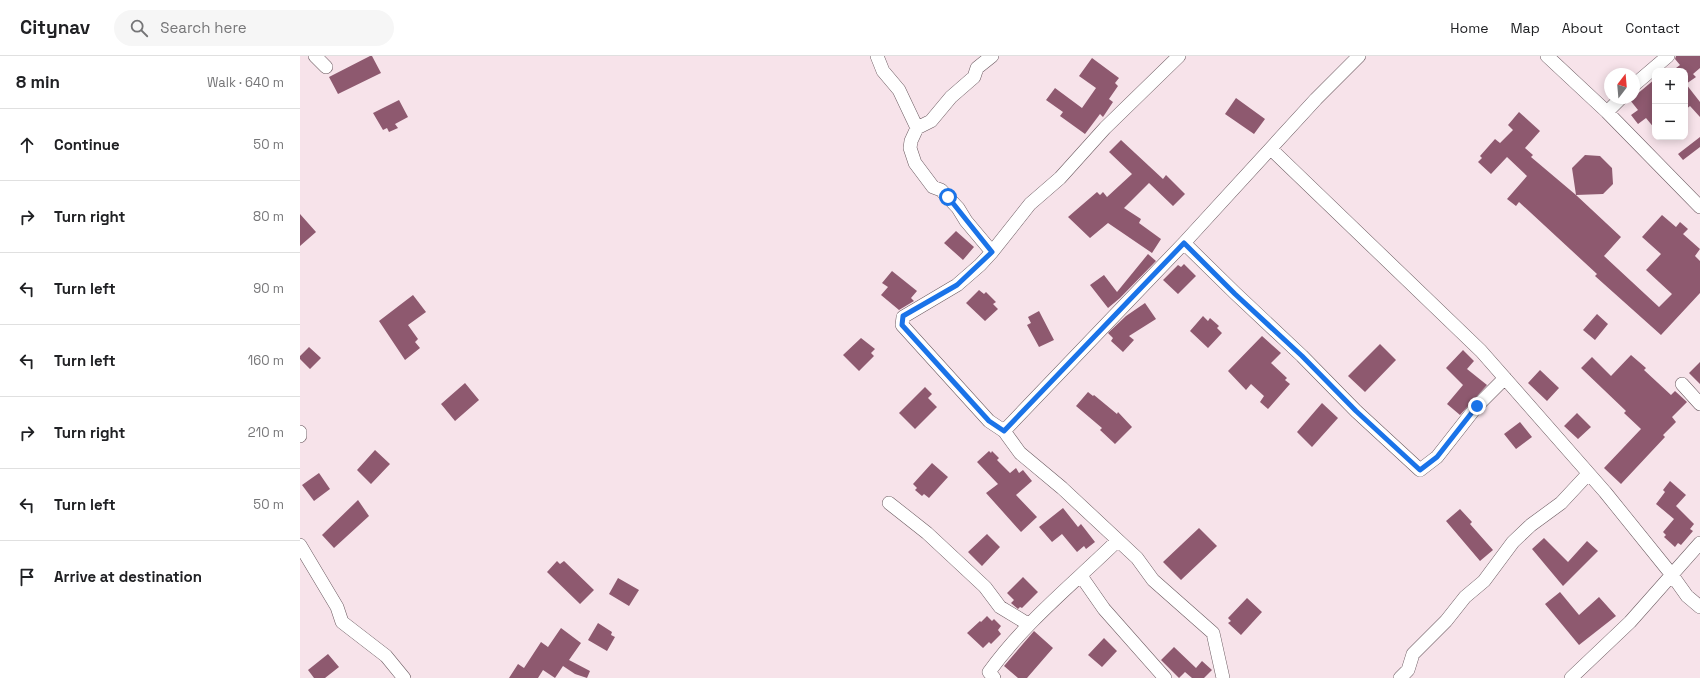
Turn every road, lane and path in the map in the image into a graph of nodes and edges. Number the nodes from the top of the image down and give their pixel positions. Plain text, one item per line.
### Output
1 (315, 56) edge
2 (876, 56) edge
3 (992, 56) edge
4 (1179, 56) edge
5 (1359, 56) edge
6 (1547, 56) edge
7 (1668, 56) edge
8 (326, 67) dead end
9 (1640, 80) edge
10 (1615, 104) edge
11 (1607, 112) junction
12 (918, 128) junction
13 (1271, 148) junction
14 (1700, 207) edge
15 (1184, 243) junction
16 (992, 252) junction
17 (1505, 378) junction
18 (1682, 384) dead end
19 (1700, 404) edge
20 (1004, 431) junction
21 (300, 432) edge
22 (300, 436) edge
23 (1588, 474) junction
24 (889, 503) dead end
25 (1117, 540) junction
26 (1700, 543) edge
27 (300, 545) edge
28 (1672, 575) junction
29 (1081, 576) junction
30 (1700, 607) edge
31 (1028, 624) junction
32 (404, 678) edge
33 (994, 678) edge
34 (1166, 678) edge
35 (1223, 678) edge
36 (1400, 678) edge
37 (1571, 678) edge

1 - 8 street
2 - 12 street
3 - 12 street
4 - 16 street
5 - 13 street
6 - 11 street
7 - 9 street
10 - 11 street
11 - 14 street
12 - 16 street
13 - 15 street
13 - 17 street
15 - 17 street
15 - 20 street
16 - 20 street
17 - 23 street
18 - 19 street
20 - 25 street
21 - 22 street
23 - 28 street
23 - 36 street
24 - 31 street
25 - 29 street
25 - 35 street
26 - 28 street
27 - 32 street
28 - 30 street
28 - 37 street
29 - 31 street
29 - 34 street
31 - 33 street

